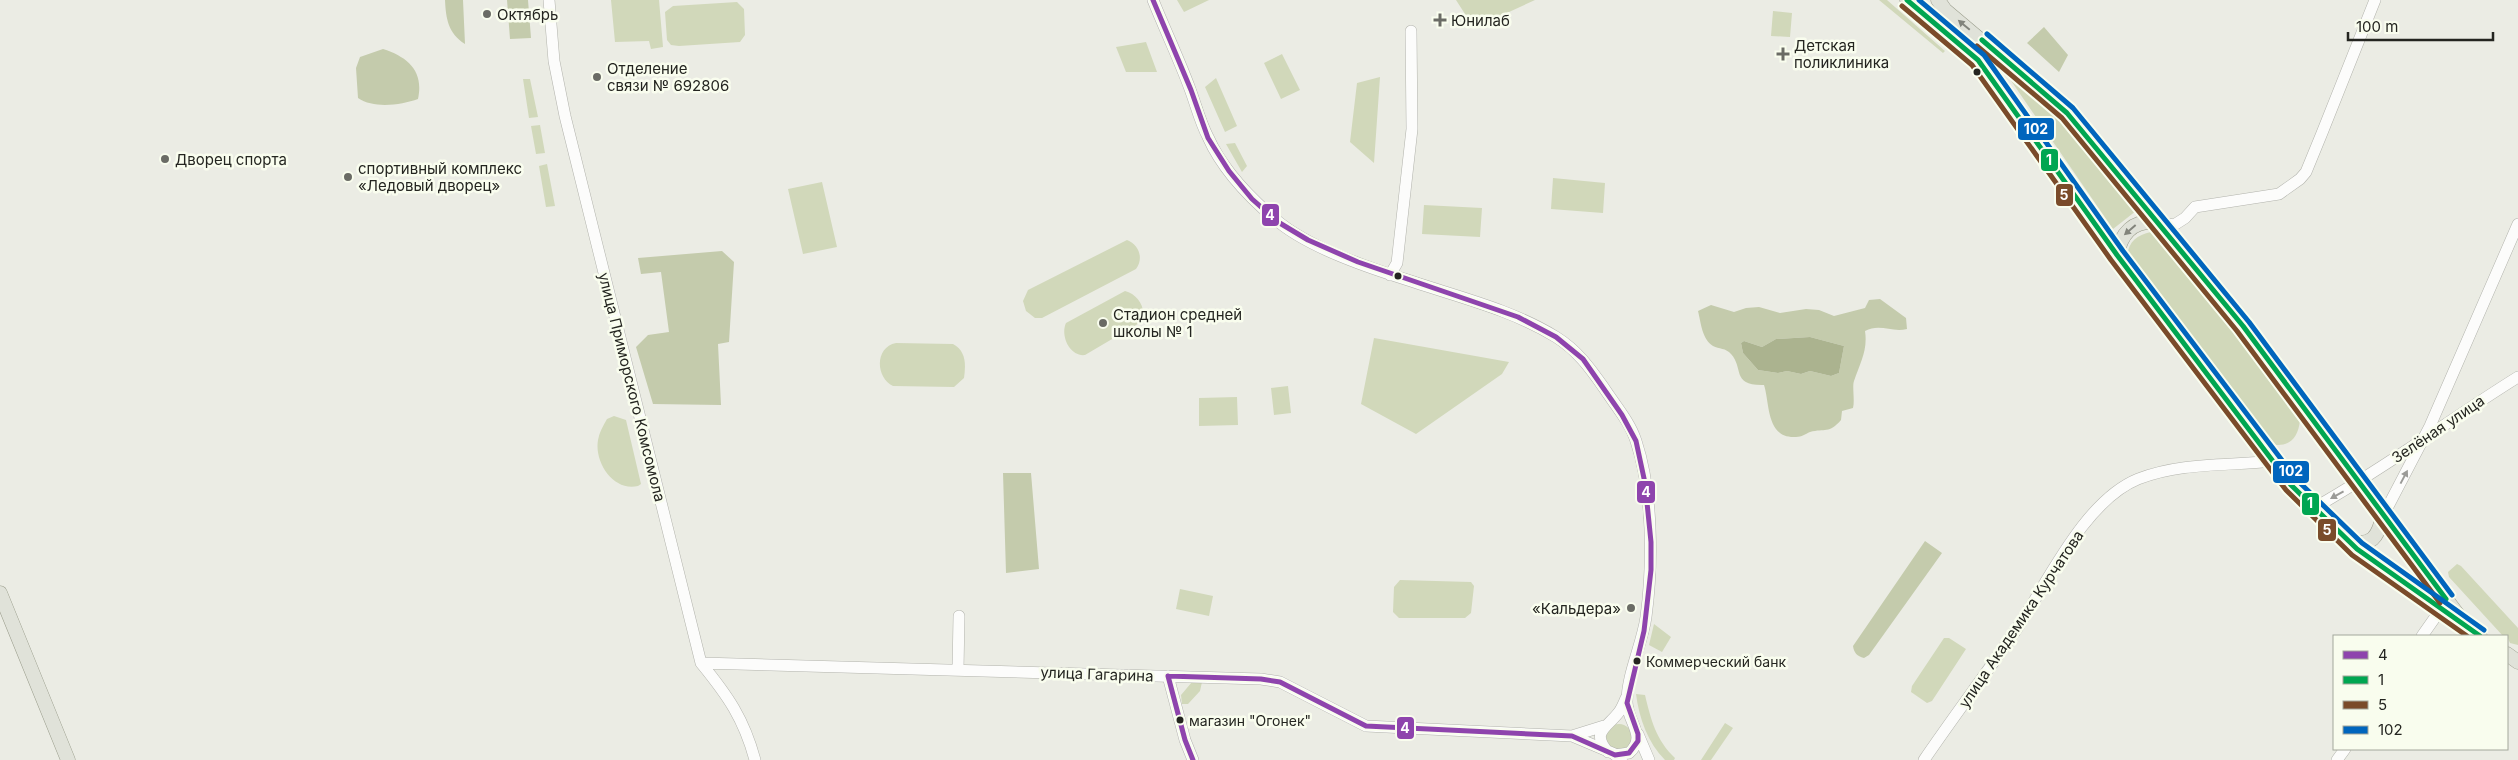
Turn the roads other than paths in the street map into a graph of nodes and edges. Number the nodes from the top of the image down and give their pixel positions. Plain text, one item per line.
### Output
1 (549, 0) edge
2 (1153, 0) edge
3 (1907, 0) edge
4 (1938, 0) edge
5 (2375, 0) edge
6 (1411, 31) dead end
7 (2156, 222) junction
8 (2518, 224) edge
9 (2117, 255) junction
10 (1390, 274) junction
11 (2518, 377) edge
12 (2424, 438) junction
13 (2273, 461) junction
14 (2360, 482) junction
15 (2314, 508) junction
16 (2383, 516) junction
17 (2347, 540) junction
18 (0, 592) edge
19 (2441, 609) junction
20 (959, 616) dead end
21 (2467, 627) junction
22 (2423, 635) edge
23 (2479, 635) edge
24 (701, 663) junction
25 (958, 670) junction
26 (1168, 676) junction
27 (1628, 692) junction
28 (1607, 723) junction
29 (1636, 730) junction
30 (1572, 736) junction
31 (1612, 754) junction
32 (68, 760) edge
33 (755, 760) edge
34 (1193, 760) edge
35 (1631, 760) edge
36 (1649, 760) edge
37 (1924, 760) edge

1 - 24 street, улица Приморского Комсомола
2 - 10 street
3 - 9 main road
7 -> 4 main road
5 - 7 street
6 - 10 street
7 -> 9 main road
7 - 14 main road
8 - 12 street
9 - 13 main road
10 - 27 street
11 - 12 street, Зелёная улица
12 - 14 street, Зелёная улица
16 -> 12 street
13 - 15 main road
13 - 37 street, улица Академика Курчатова
14 -> 15 street, Зелёная улица
14 - 16 main road
15 - 17 main road
16 - 17 main road
16 - 21 main road
17 - 19 main road
18 - 32 main road
19 - 21 main road
19 - 22 street
20 - 25 street
21 - 23 main road
24 - 25 street, улица Гагарина
24 - 33 street, улица Приморского Комсомола
25 - 26 street, улица Гагарина
26 - 30 street, улица Гагарина
26 - 34 street
27 - 28 street
27 - 29 street
28 - 29 street
28 - 30 street
28 - 31 street
29 - 31 street
29 - 36 street
30 - 31 street
31 - 35 street

